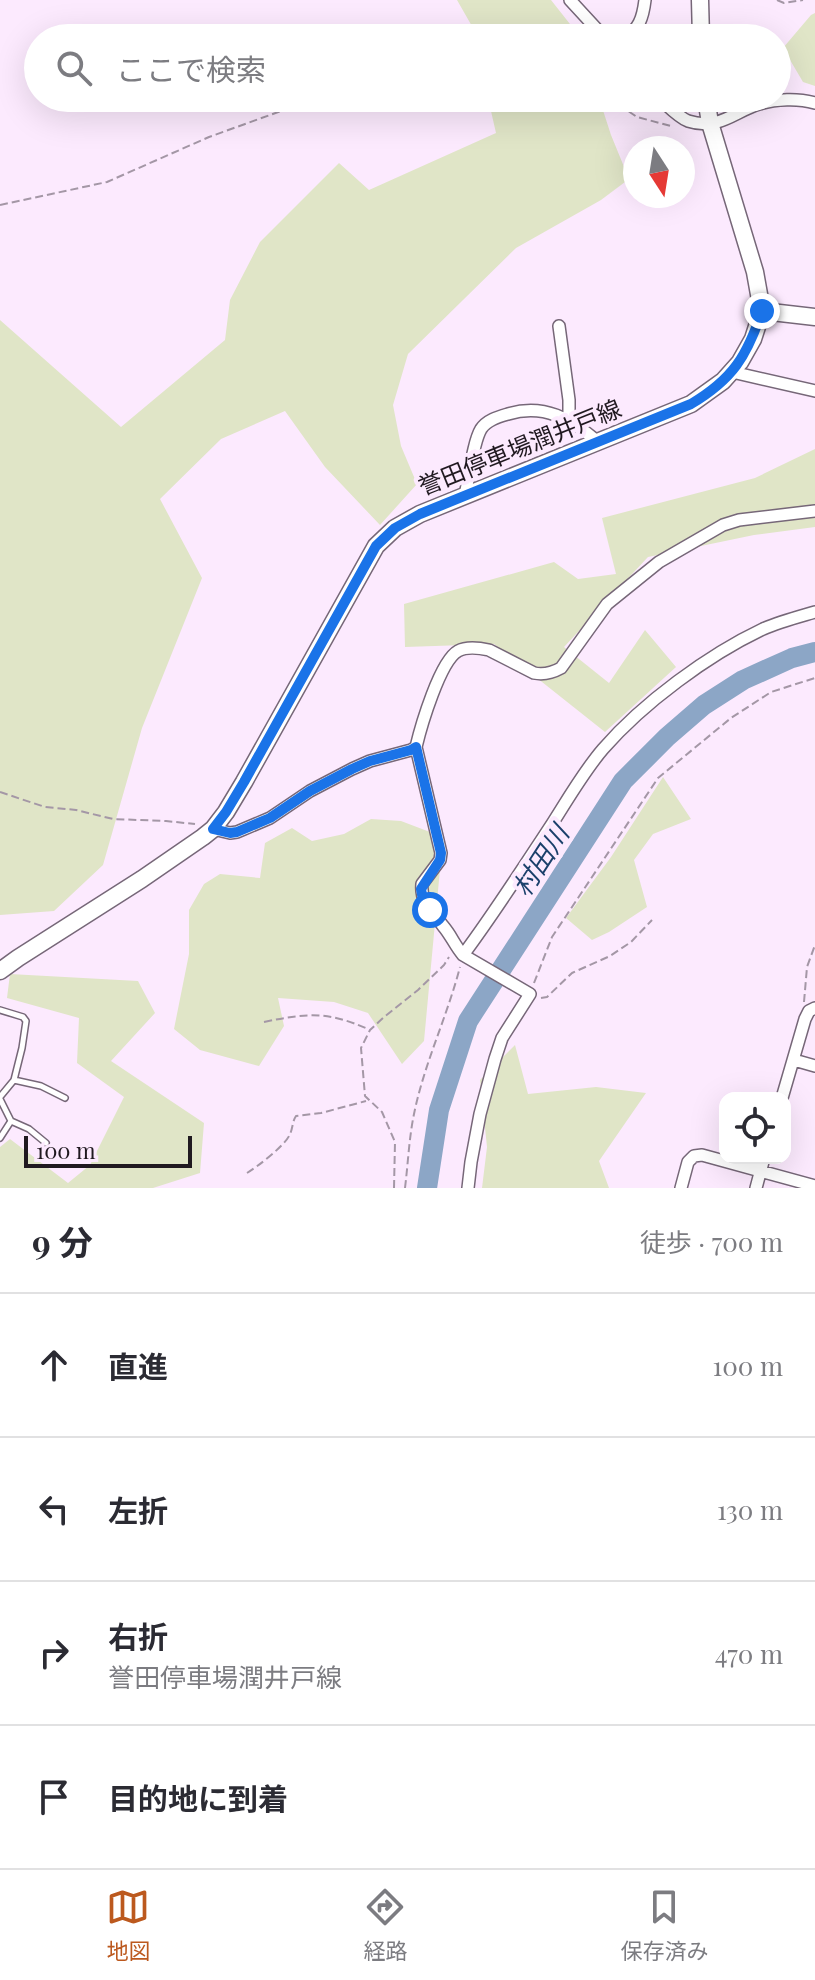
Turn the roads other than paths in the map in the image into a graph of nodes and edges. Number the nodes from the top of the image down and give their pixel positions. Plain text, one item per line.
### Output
1 (570, 0) edge
2 (645, 0) edge
3 (700, 0) edge
4 (592, 24) edge
5 (639, 24) edge
6 (701, 24) edge
7 (791, 101) edge
8 (815, 103) edge
9 (677, 112) edge
10 (708, 112) edge
11 (742, 112) edge
12 (710, 123) junction
13 (762, 311) junction
14 (815, 317) edge
15 (559, 326) dead end
16 (732, 372) junction
17 (815, 391) edge
18 (569, 419) junction
19 (598, 442) junction
20 (465, 495) junction
21 (815, 511) edge
22 (815, 612) edge
23 (416, 747) junction
24 (213, 829) junction
25 (459, 951) junction
26 (0, 971) edge
27 (815, 1008) edge
28 (0, 1010) edge
29 (794, 1060) junction
30 (815, 1066) edge
31 (14, 1080) junction
32 (784, 1092) edge
33 (0, 1098) edge
34 (65, 1098) dead end
35 (11, 1121) junction
36 (0, 1138) edge
37 (46, 1143) dead end
38 (762, 1164) edge
39 (760, 1171) junction
40 (815, 1186) edge
41 (468, 1188) edge
42 (681, 1188) edge
43 (756, 1188) edge

1 - 4 street
2 - 5 street
3 - 6 main road
7 - 8 street
9 - 12 street
10 - 12 main road
11 - 12 street
12 - 13 main road
13 - 14 main road
13 - 16 main road, 誉田停車場潤井戸線
15 - 18 street
16 - 17 street
16 - 19 main road, 誉田停車場潤井戸線
18 - 19 street
18 - 20 street
19 - 20 main road, 誉田停車場潤井戸線
20 - 24 main road, 誉田停車場潤井戸線
21 - 23 street
22 - 25 street
23 - 24 street
23 - 25 street
24 - 26 main road, 誉田停車場潤井戸線
25 - 41 street
27 - 29 street
28 - 31 lane
29 - 30 street
29 - 32 street
31 - 33 lane
31 - 34 lane
33 - 35 lane
35 - 36 lane
35 - 37 lane
38 - 39 street
39 - 40 street
39 - 42 street
39 - 43 street

